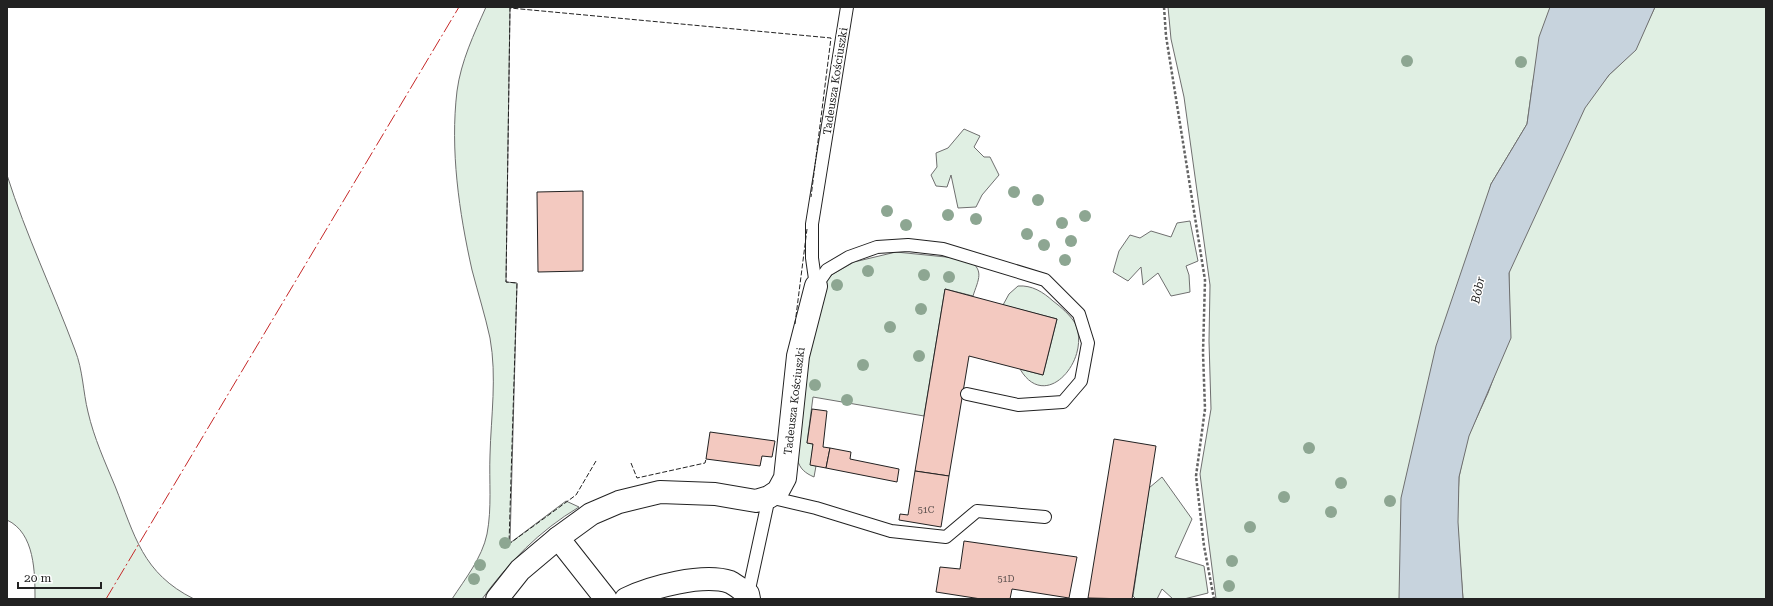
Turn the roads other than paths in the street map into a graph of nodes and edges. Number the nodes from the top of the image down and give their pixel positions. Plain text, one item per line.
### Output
1 (847, 7) edge
2 (816, 286) junction
3 (967, 394) dead end
4 (768, 497) junction
5 (1045, 517) dead end
6 (558, 538) junction
7 (749, 597) edge
8 (496, 599) edge
9 (606, 599) edge
10 (626, 599) edge

1 - 2 lane, Tadeusza Kościuszki
2 - 3 lane
2 - 4 street, Tadeusza Kościuszki
4 - 5 lane
4 - 6 street
4 - 7 lane
6 - 8 street
6 - 9 street
7 - 10 street

